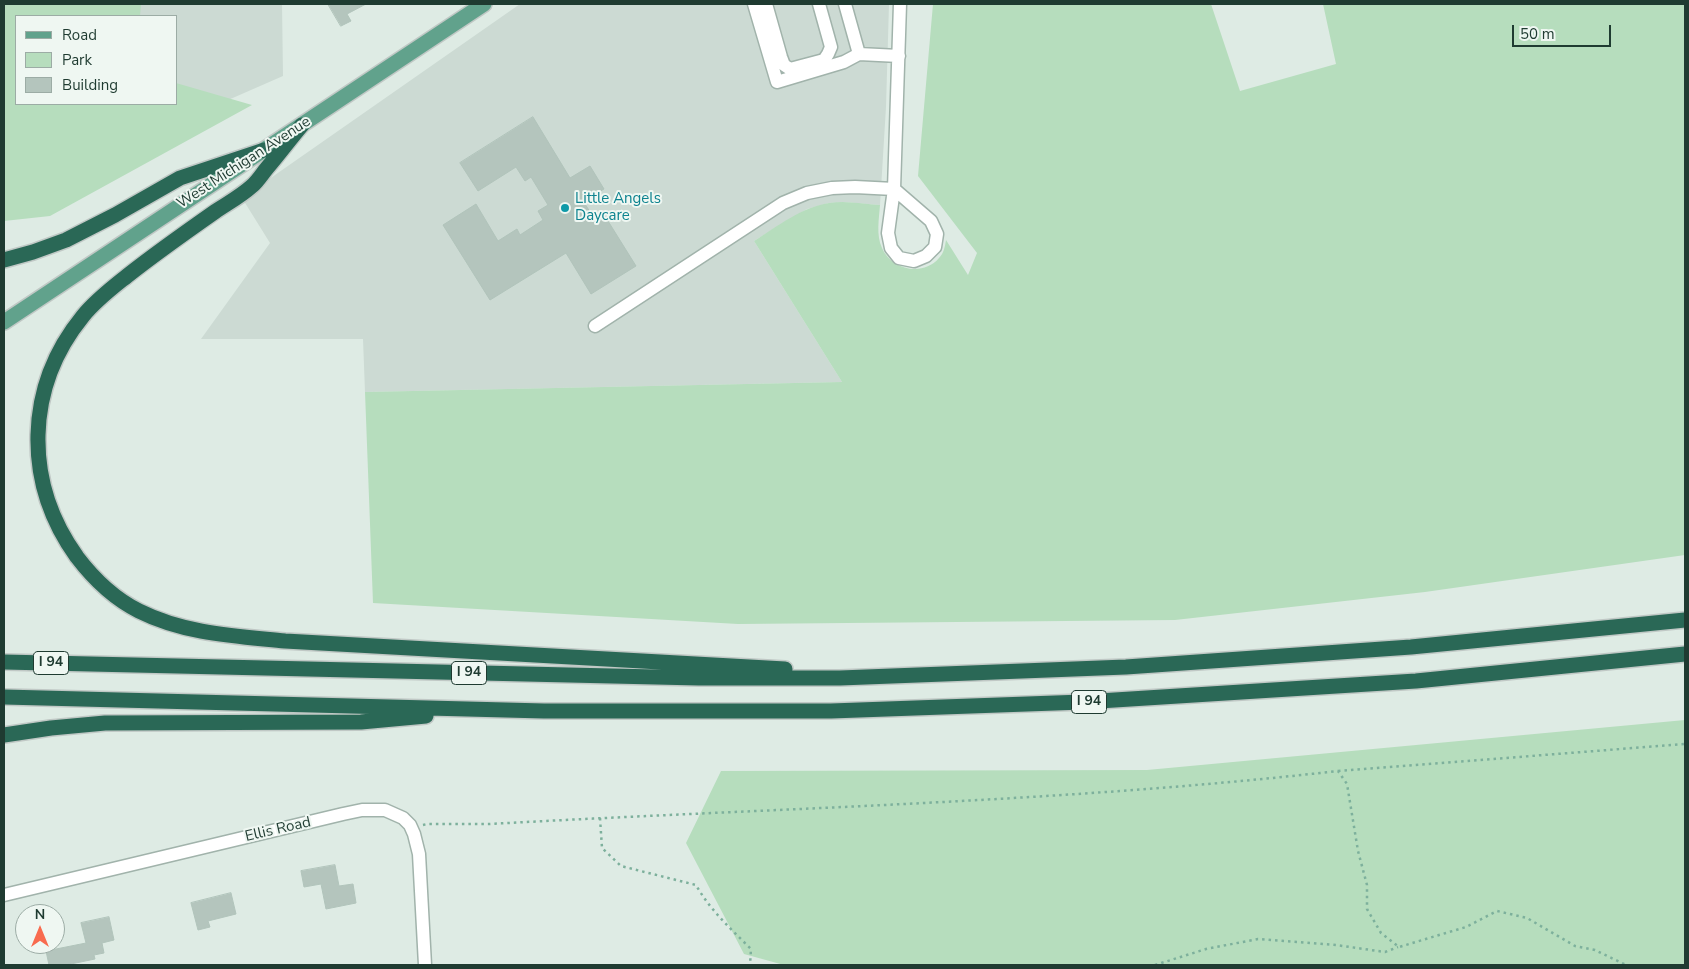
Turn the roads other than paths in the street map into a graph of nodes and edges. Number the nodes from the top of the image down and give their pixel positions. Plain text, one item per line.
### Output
1 (484, 4) edge
2 (754, 4) edge
3 (766, 4) edge
4 (819, 4) edge
5 (845, 4) edge
6 (900, 4) edge
7 (859, 54) junction
8 (899, 56) junction
9 (302, 125) junction
10 (264, 150) junction
11 (894, 189) junction
12 (4, 260) edge
13 (4, 322) edge
14 (595, 326) dead end
15 (1685, 620) edge
16 (1685, 654) edge
17 (4, 662) edge
18 (840, 678) junction
19 (4, 697) edge
20 (491, 710) junction
21 (4, 735) edge
22 (4, 895) edge
23 (425, 965) edge

1 - 9 main road, West Michigan Avenue
2 - 7 street
3 - 4 street
5 - 7 street
6 - 8 street
7 - 8 street
8 - 11 street
9 - 10 main road, West Michigan Avenue
9 - 18 highway
10 - 12 highway
10 - 13 main road, West Michigan Avenue
11 - 11 street
11 - 14 street
15 - 18 highway, I 94
16 - 20 highway, I 94
17 - 18 highway, I 94
19 - 20 highway, I 94
20 - 21 highway
22 - 23 street, Ellis Road

